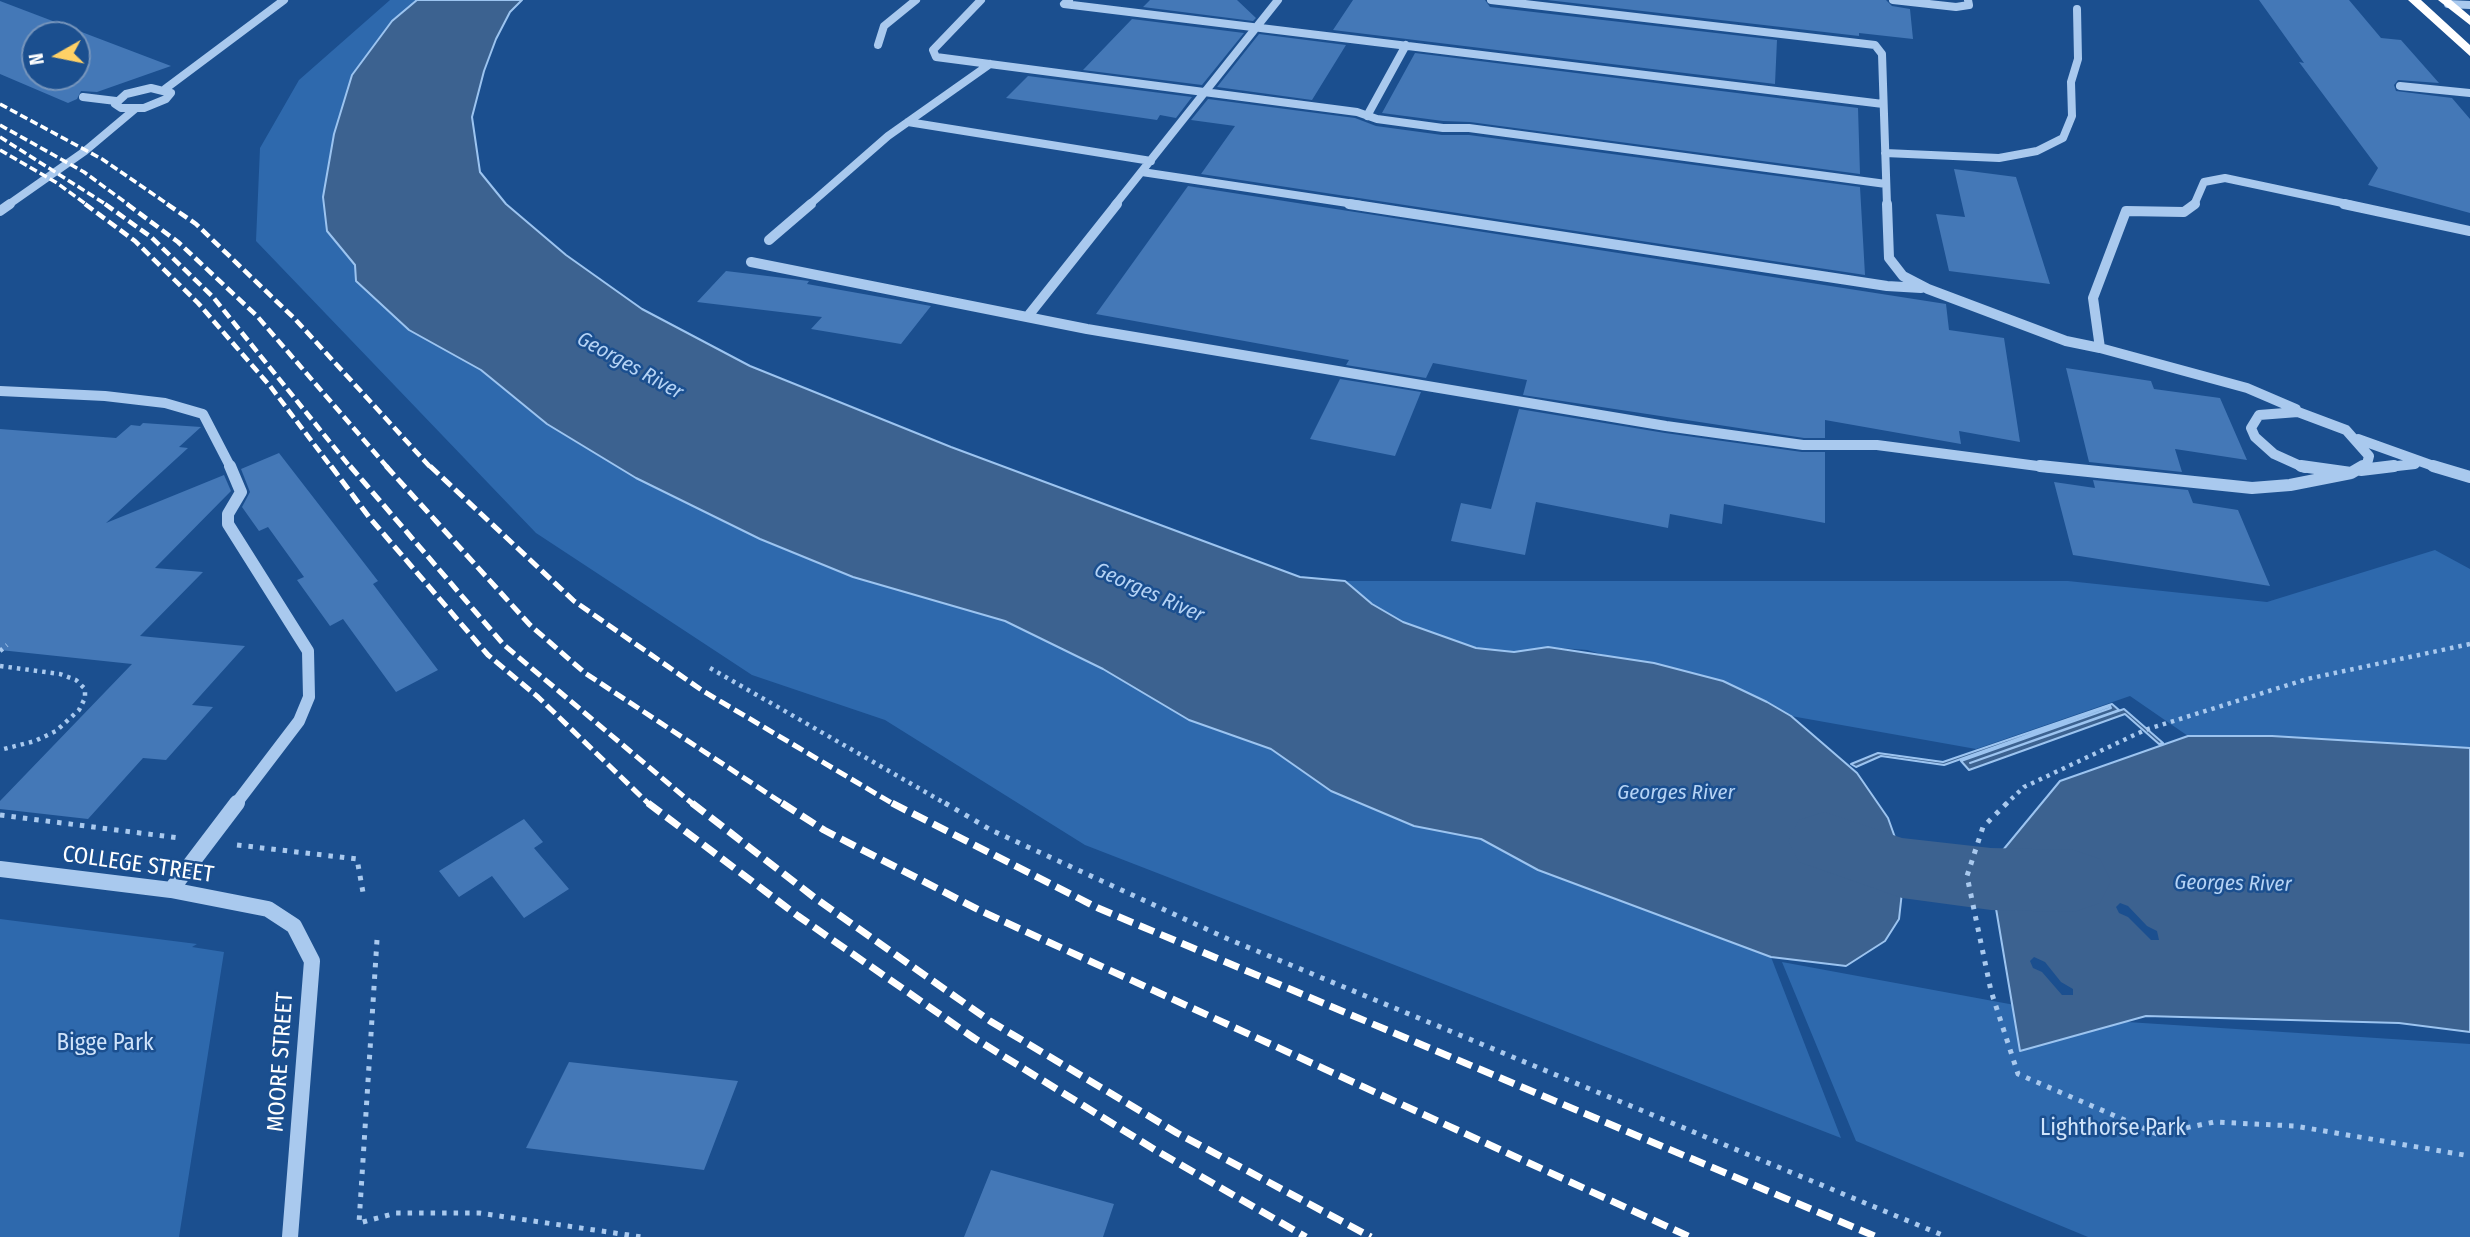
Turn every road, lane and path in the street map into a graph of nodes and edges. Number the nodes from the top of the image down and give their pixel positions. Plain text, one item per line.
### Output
1 (284, 0) edge
2 (916, 0) edge
3 (981, 0) edge
4 (1069, 0) edge
5 (1278, 0) edge
6 (1491, 0) edge
7 (1893, 0) edge
8 (1968, 0) edge
9 (2414, 0) edge
10 (2446, 2) edge
11 (2470, 5) edge
12 (2077, 9) dead end
13 (2470, 22) edge
14 (1257, 27) junction
15 (1406, 45) junction
16 (878, 46) dead end
17 (2470, 52) edge
18 (990, 64) junction
19 (2400, 86) dead end
20 (165, 89) junction
21 (1205, 93) junction
22 (2470, 93) edge
23 (83, 97) dead end
24 (117, 101) junction
25 (1884, 104) junction
26 (135, 109) junction
27 (1367, 116) junction
28 (908, 122) junction
29 (1885, 153) junction
30 (1151, 161) junction
31 (1142, 172) junction
32 (1886, 184) junction
33 (0, 211) edge
34 (2470, 232) edge
35 (769, 240) dead end
36 (751, 262) dead end
37 (1928, 289) junction
38 (1028, 316) junction
39 (2100, 348) junction
40 (0, 391) edge
41 (2314, 416) junction
42 (2357, 439) junction
43 (2422, 463) junction
44 (2356, 471) junction
45 (2470, 477) edge
46 (2470, 644) edge
47 (7, 645) dead end
48 (0, 651) edge
49 (0, 666) edge
50 (710, 668) dead end
51 (0, 750) edge
52 (0, 869) edge
53 (171, 890) junction
54 (268, 909) joint
55 (377, 940) dead end
56 (2470, 1156) edge
57 (290, 1237) edge
58 (642, 1237) edge
59 (1947, 1237) edge

1 - 20 lane
2 - 16 street
3 - 18 street
4 - 14 street
5 - 14 street
6 - 25 lane
7 - 8 street
9 - 17 highway
10 - 11 street
10 - 13 highway
12 - 29 street
14 - 15 street
14 - 21 street
15 - 25 street
15 - 27 street
18 - 21 street
18 - 28 street
19 - 22 street
20 - 24 street
20 - 26 street
21 - 27 street
21 - 30 street
23 - 24 lane
24 - 26 street
25 - 29 lane
26 - 33 street
27 - 32 street
28 - 30 street
28 - 35 street
29 - 32 lane
30 - 31 street
31 - 37 lane
31 - 38 street
32 - 37 lane
34 - 39 street
36 - 38 street
37 - 39 lane
38 - 44 street
39 - 41 street
40 - 53 street
41 - 42 street
41 - 44 street
42 - 43 lane
42 - 44 street
43 - 44 street
43 - 45 street
46 - 56 path
47 - 48 path
49 - 51 path
50 - 59 path
52 - 53 street, COLLEGE STREET
53 - 54 street, COLLEGE STREET
54 - 57 street, MOORE STREET
55 - 58 path

